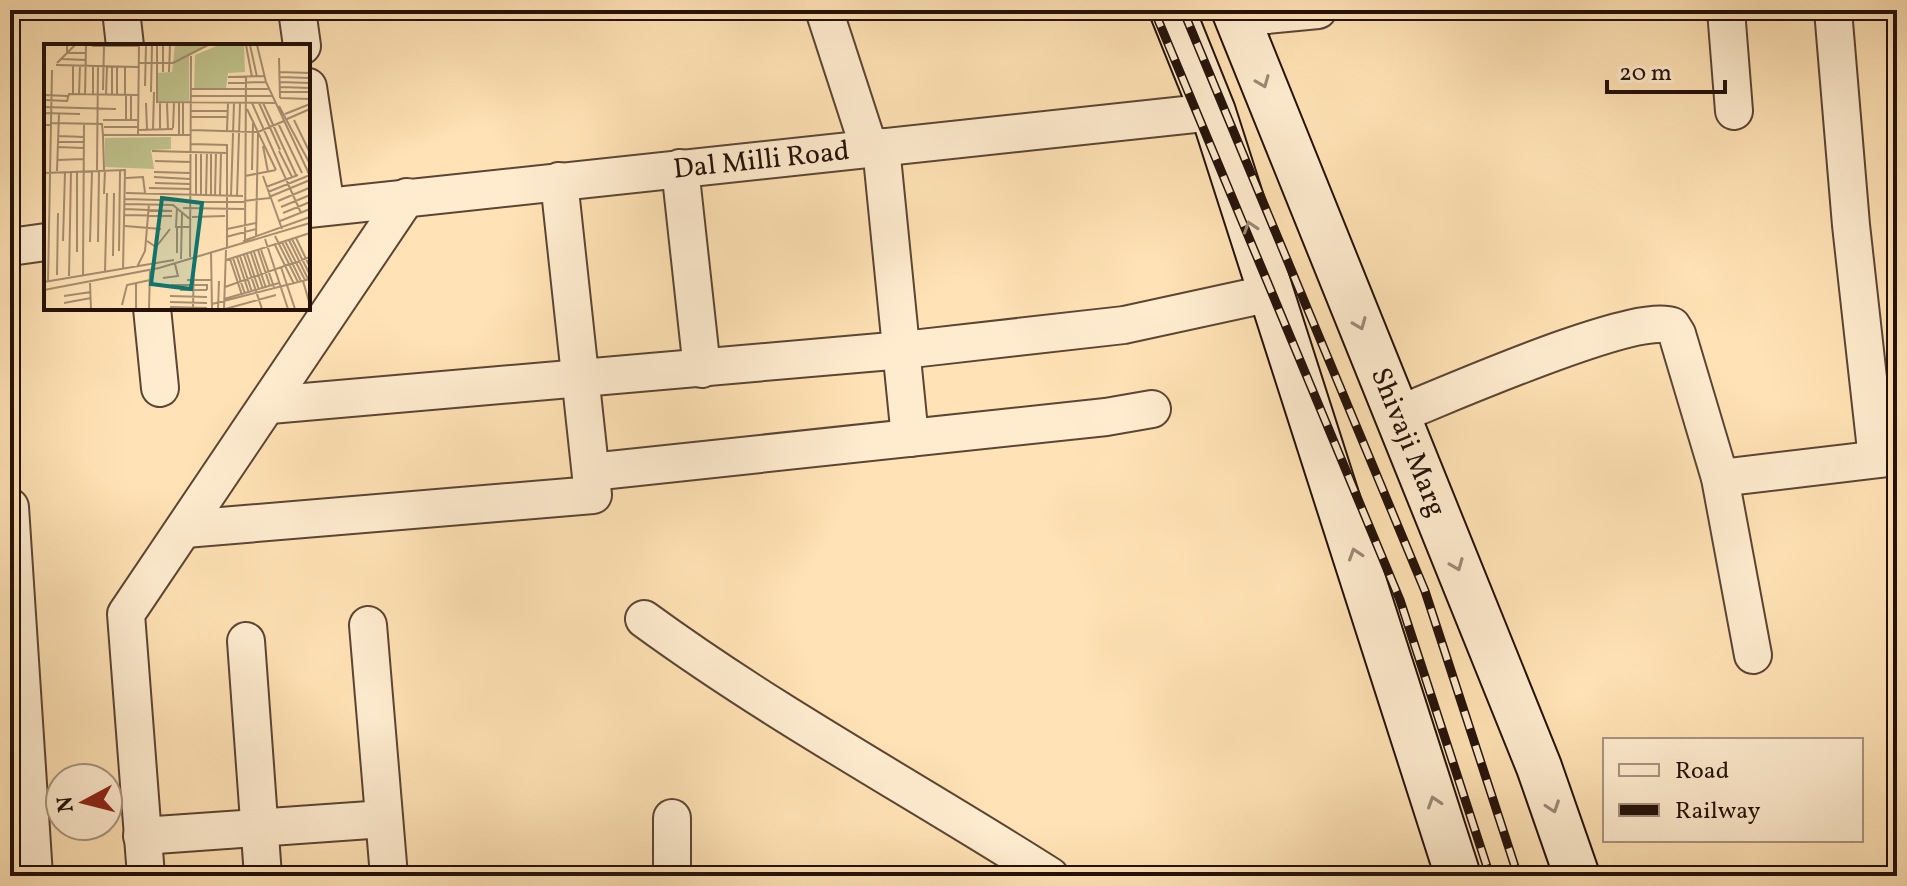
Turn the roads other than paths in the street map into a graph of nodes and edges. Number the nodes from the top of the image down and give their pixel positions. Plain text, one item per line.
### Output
1 (121, 10) edge
2 (297, 10) edge
3 (824, 10) edge
4 (1172, 10) edge
5 (1318, 10) edge
6 (1726, 10) edge
7 (1833, 10) edge
8 (1236, 14) edge
9 (125, 44) edge
10 (302, 44) edge
11 (1734, 111) dead end
12 (1213, 112) junction
13 (310, 116) edge
14 (875, 148) junction
15 (680, 168) junction
16 (559, 181) junction
17 (407, 197) junction
18 (316, 202) edge
19 (44, 242) edge
20 (10, 247) edge
21 (1271, 293) junction
22 (152, 310) edge
23 (903, 350) junction
24 (702, 369) junction
25 (581, 380) junction
26 (160, 388) dead end
27 (270, 405) junction
28 (1152, 409) dead end
29 (1397, 415) junction
30 (910, 438) junction
31 (1887, 458) edge
32 (591, 472) junction
33 (1720, 478) junction
34 (10, 507) edge
35 (185, 529) junction
36 (644, 619) dead end
37 (368, 625) dead end
38 (246, 641) dead end
39 (1753, 655) dead end
40 (672, 818) dead end
41 (384, 819) junction
42 (260, 829) junction
43 (142, 836) junction
44 (34, 876) edge
45 (146, 876) edge
46 (263, 876) edge
47 (389, 876) edge
48 (672, 876) edge
49 (1050, 876) edge
50 (1458, 876) edge
51 (1577, 876) edge

1 - 9 street
2 - 10 street
3 - 14 street
4 - 12 main road
5 - 8 street
6 - 11 street
7 - 31 street
8 -> 29 main road, Shivaji Marg
12 - 14 street, Dal Milli Road
21 -> 12 main road
13 - 18 street
14 - 15 street, Dal Milli Road
14 - 23 street
15 - 16 street, Dal Milli Road
15 - 24 street
16 - 17 street, Dal Milli Road
16 - 25 street
17 - 18 street, Dal Milli Road
17 - 27 street
19 - 20 street
21 - 23 street
50 -> 21 main road
22 - 26 street
23 - 24 street
23 - 30 street
24 - 25 street
25 - 27 street
25 - 32 street
27 - 35 street
28 - 30 street
29 - 33 street
29 -> 51 main road, Shivaji Marg
30 - 32 street
31 - 33 street
32 - 35 street
33 - 39 street
34 - 44 street
35 - 43 street
36 - 49 street
37 - 41 street
38 - 42 street
40 - 48 street
41 - 42 street
41 - 47 street
42 - 43 street
42 - 46 street
43 - 45 street

